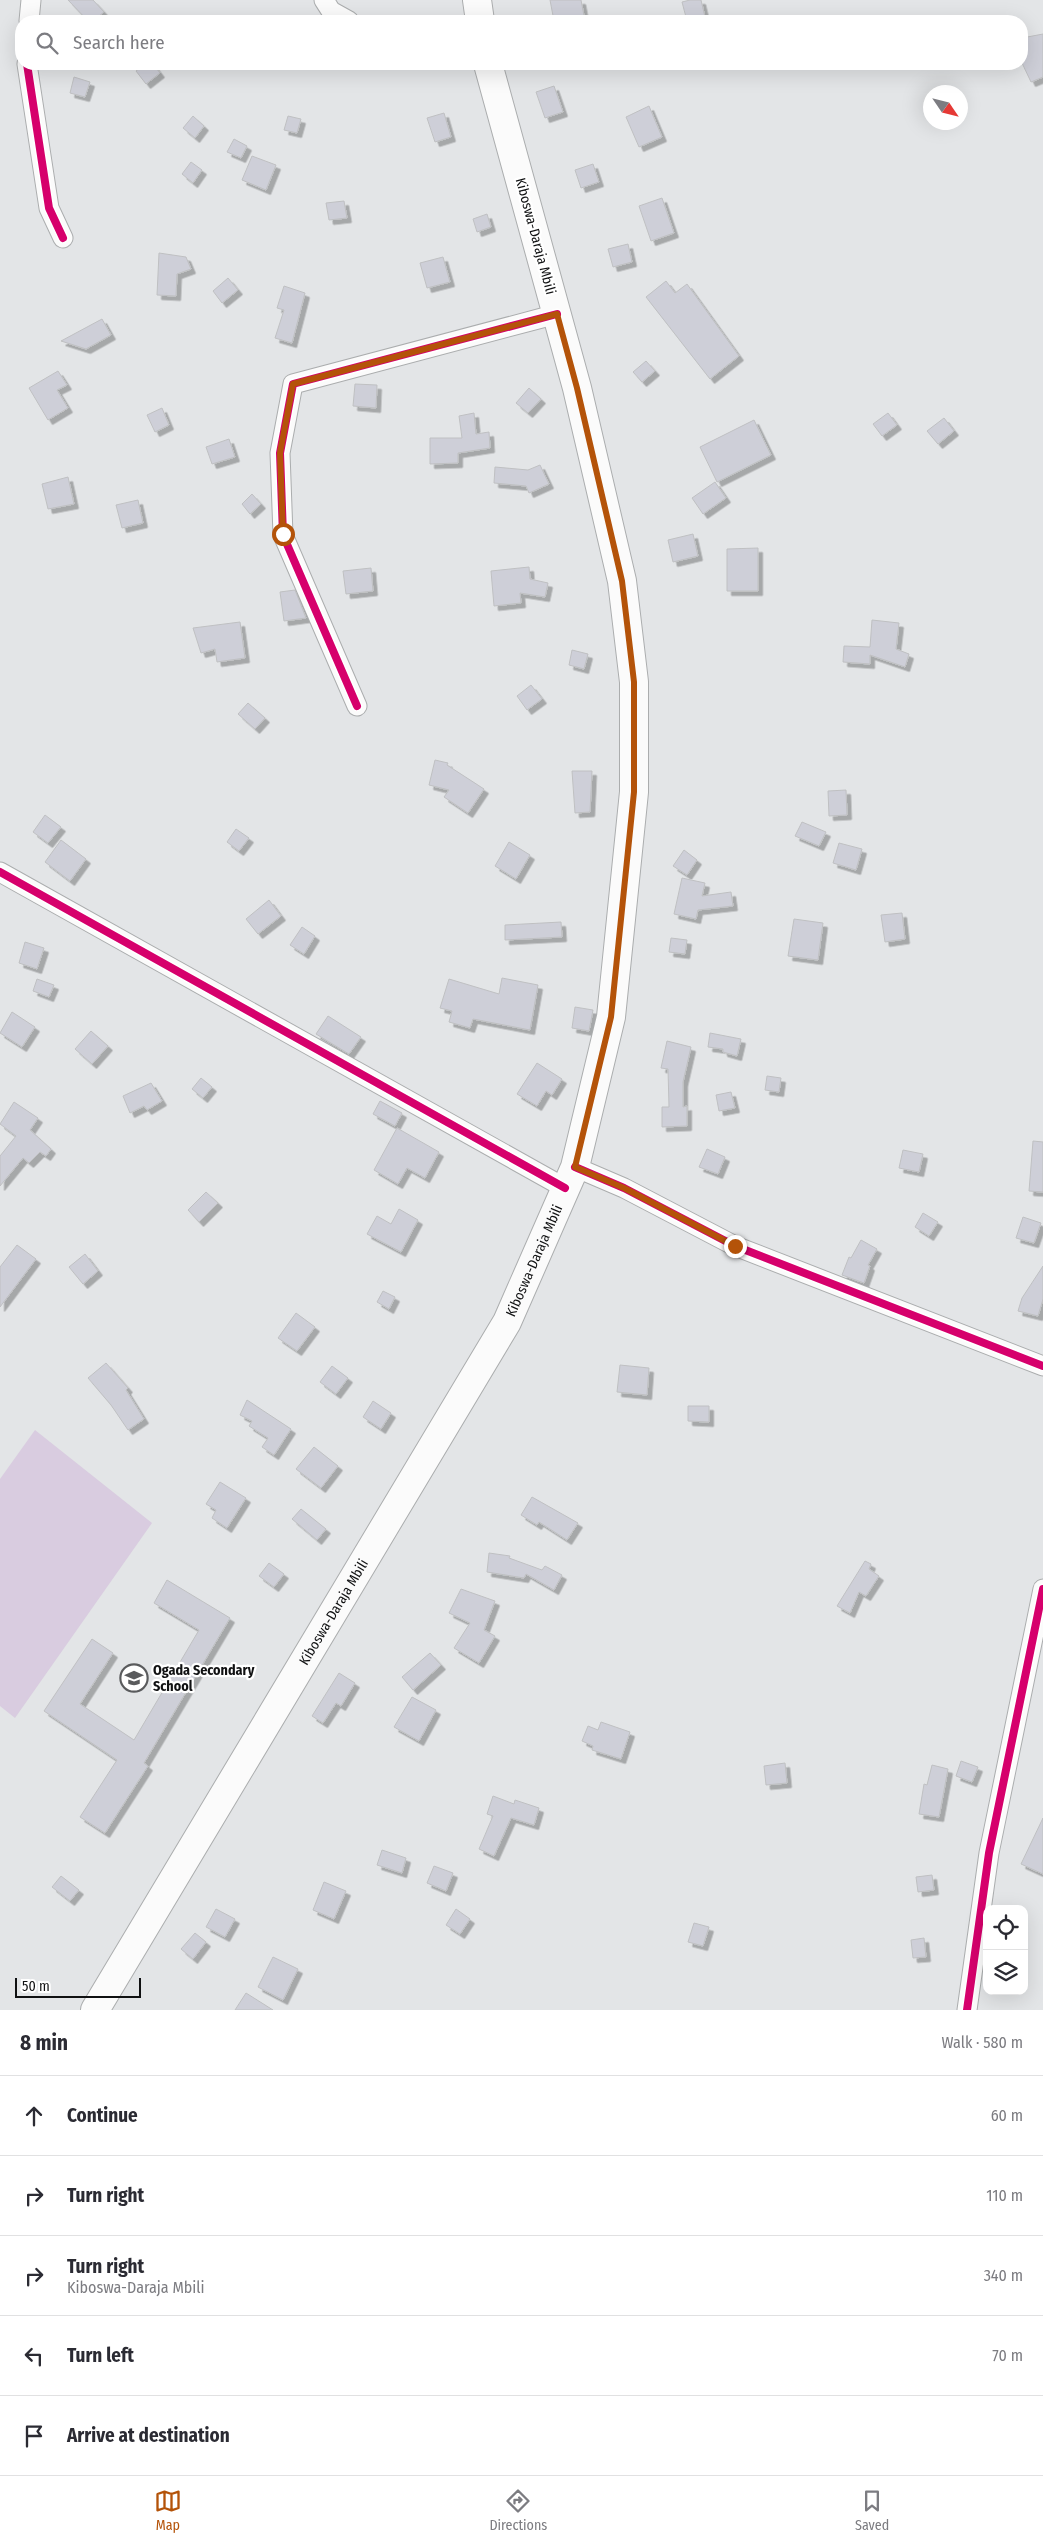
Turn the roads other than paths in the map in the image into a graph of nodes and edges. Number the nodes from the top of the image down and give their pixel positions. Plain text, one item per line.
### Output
1 (32, 0) edge
2 (324, 0) edge
3 (477, 0) edge
4 (30, 15) edge
5 (339, 15) edge
6 (479, 15) edge
7 (28, 70) edge
8 (490, 70) edge
9 (63, 238) dead end
10 (557, 314) junction
11 (358, 706) dead end
12 (0, 872) edge
13 (570, 1178) junction
14 (1043, 1366) edge
15 (1043, 1588) edge
16 (95, 2010) edge
17 (967, 2010) edge

1 - 4 street
2 - 5 street
3 - 6 main road
7 - 9 street
8 - 10 main road, Kiboswa-Daraja Mbili
10 - 11 street
10 - 13 main road, Kiboswa-Daraja Mbili
12 - 13 street
13 - 14 street
13 - 16 main road, Kiboswa-Daraja Mbili
15 - 17 street

